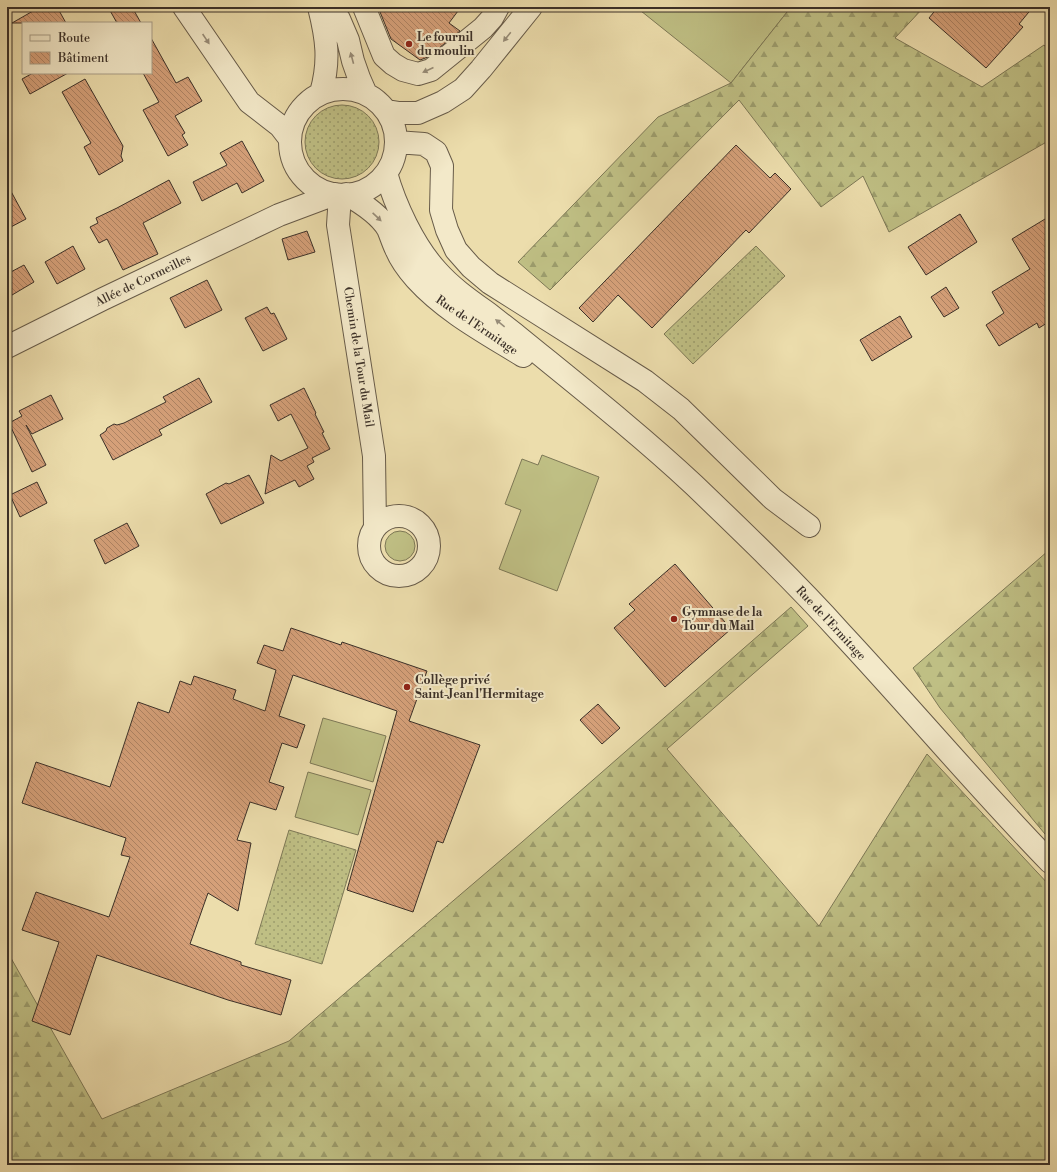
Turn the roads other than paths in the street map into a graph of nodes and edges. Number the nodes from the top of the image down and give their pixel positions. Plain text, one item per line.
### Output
1 (184, 7) edge
2 (319, 7) edge
3 (330, 7) edge
4 (364, 7) edge
5 (498, 7) edge
6 (531, 7) edge
7 (321, 93) junction
8 (366, 94) junction
9 (387, 111) junction
10 (290, 139) junction
11 (396, 142) junction
12 (386, 173) junction
13 (301, 174) junction
14 (340, 194) junction
15 (279, 215) junction
16 (7, 347) edge
17 (596, 400) junction
18 (375, 489) junction
19 (402, 516) junction
20 (809, 526) dead end
21 (375, 527) junction
22 (1050, 862) edge

1 -> 10 street
2 - 7 street
8 -> 3 street
5 -> 4 street
6 -> 9 street
7 - 8 street
7 - 10 street
8 - 9 street
9 - 11 street
10 - 13 street
11 - 12 street
11 - 20 street
12 - 14 street
17 -> 12 street, Rue de l'Ermitage
13 - 14 street
13 - 15 street, Allée de Cormeilles
14 - 15 street, Allée de Cormeilles
14 -> 17 street, Rue de l'Ermitage
14 - 18 street, Chemin de la Tour du Mail
15 - 16 street, Allée de Cormeilles
17 - 22 street, Rue de l'Ermitage
18 - 19 street
18 - 21 street, Chemin de la Tour du Mail
19 - 21 street
19 - 21 street

